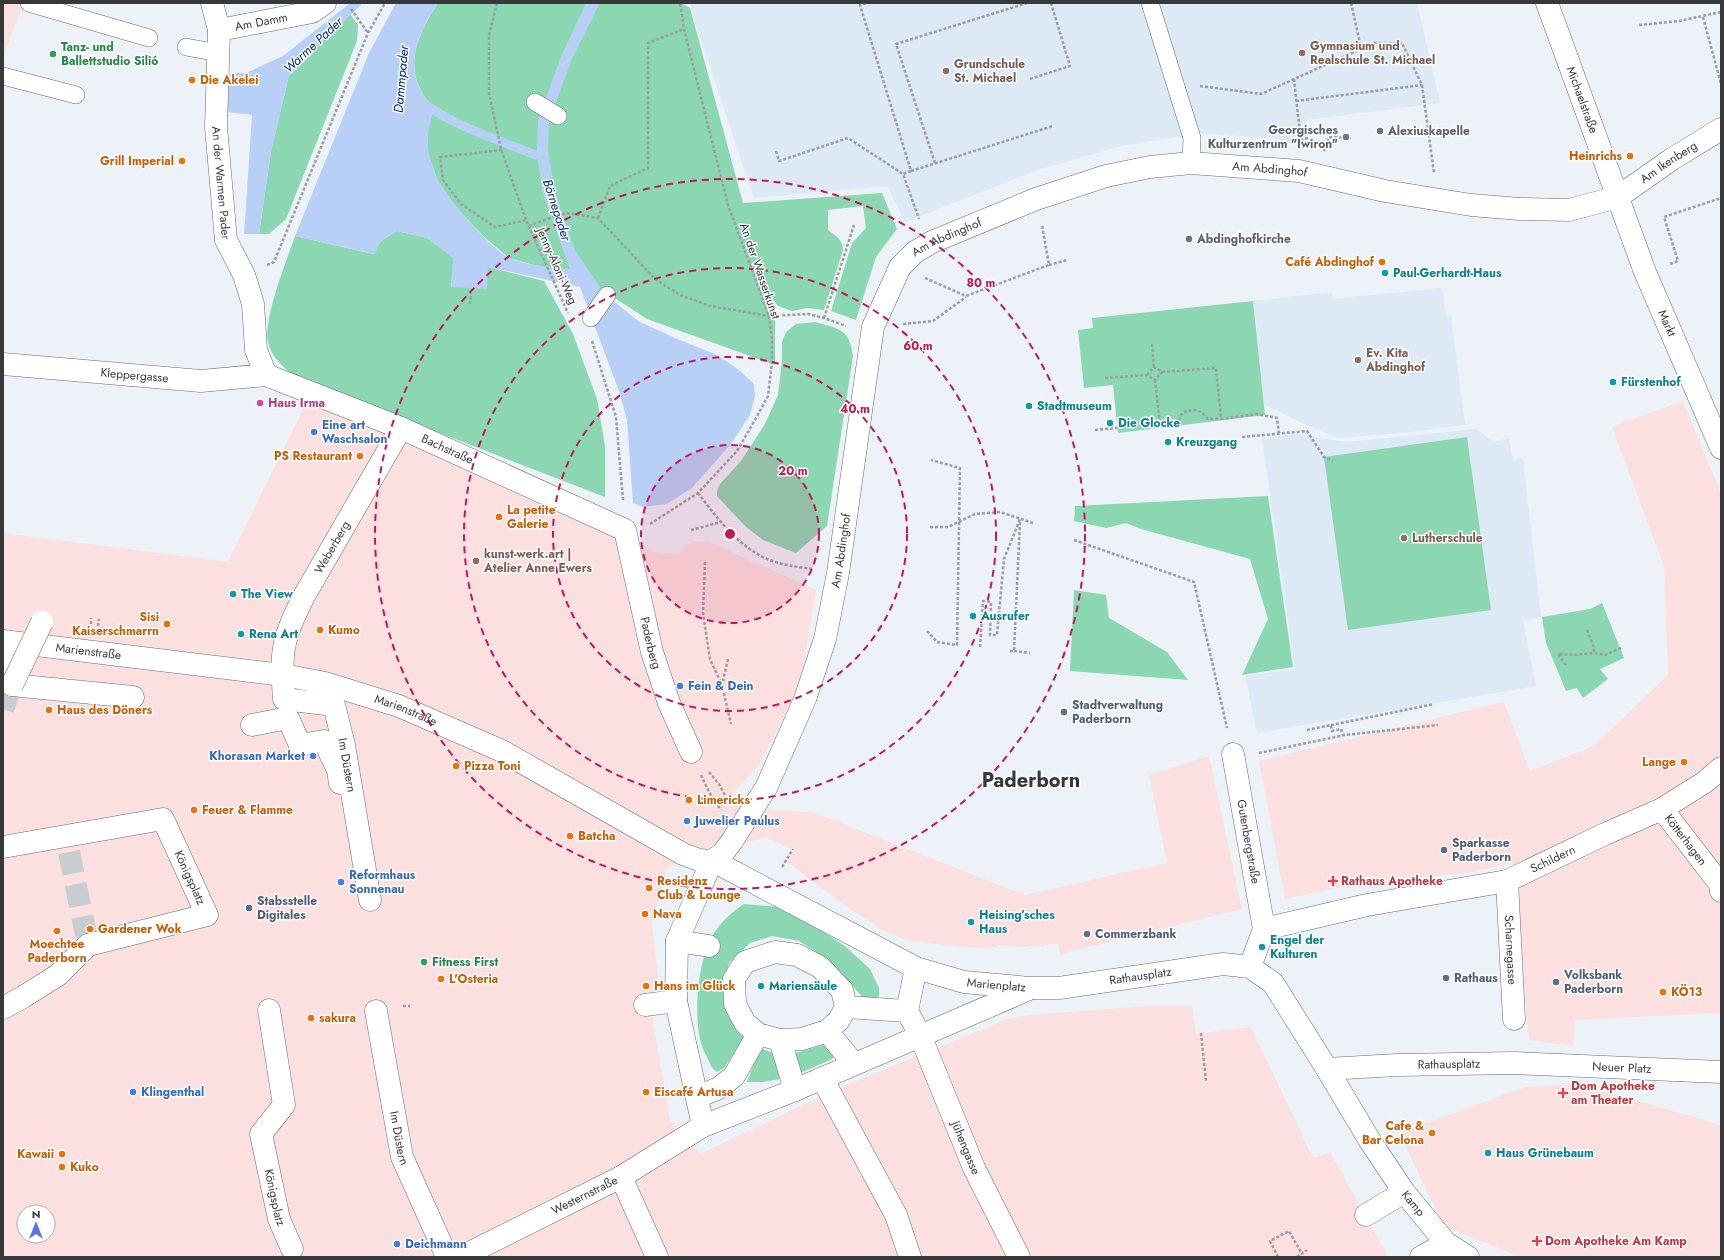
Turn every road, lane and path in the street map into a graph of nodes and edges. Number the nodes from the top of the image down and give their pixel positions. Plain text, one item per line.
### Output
1 (29, 3) edge
2 (212, 3) edge
3 (325, 3) edge
4 (385, 3) edge
5 (497, 3) edge
6 (680, 3) edge
7 (866, 3) edge
8 (1027, 3) edge
9 (1051, 3) edge
10 (1150, 3) edge
11 (1351, 3) edge
12 (1547, 3) edge
13 (1721, 12) edge
14 (355, 14) dead end
15 (1704, 17) junction
16 (1640, 25) dead end
17 (684, 29) junction
18 (219, 30) junction
19 (368, 33) junction
20 (149, 38) dead end
21 (186, 47) dead end
22 (1361, 48) junction
23 (219, 53) junction
24 (3, 76) edge
25 (1030, 80) dead end
26 (1294, 80) junction
27 (1721, 84) edge
28 (1422, 85) junction
29 (1178, 92) junction
30 (76, 95) dead end
31 (1296, 101) junction
32 (535, 102) dead end
33 (558, 116) dead end
34 (1053, 126) dead end
35 (1721, 129) edge
36 (1310, 138) dead end
37 (1351, 138) dead end
38 (501, 149) junction
39 (776, 152) dead end
40 (1324, 152) dead end
41 (935, 163) junction
42 (1191, 163) junction
43 (911, 171) junction
44 (903, 174) junction
45 (1434, 174) dead end
46 (1618, 197) junction
47 (1721, 198) edge
48 (1036, 199) junction
49 (918, 216) dead end
50 (598, 218) junction
51 (526, 220) junction
52 (854, 225) dead end
53 (529, 226) junction
54 (1067, 260) dead end
55 (1049, 265) junction
56 (900, 267) junction
57 (1645, 272) junction
58 (244, 275) junction
59 (471, 292) dead end
60 (607, 296) dead end
61 (966, 296) junction
62 (470, 304) dead end
63 (571, 316) dead end
64 (769, 316) junction
65 (591, 318) dead end
66 (824, 318) junction
67 (934, 321) dead end
68 (871, 336) junction
69 (591, 339) dead end
70 (1152, 344) dead end
71 (3, 364) edge
72 (1154, 367) junction
73 (1162, 372) junction
74 (266, 375) junction
75 (1147, 375) junction
76 (1105, 378) dead end
77 (1155, 380) junction
78 (1221, 419) junction
79 (1160, 424) junction
80 (401, 428) junction
81 (1095, 430) dead end
82 (1279, 433) junction
83 (1242, 436) dead end
84 (1721, 448) edge
85 (931, 460) dead end
86 (1333, 461) dead end
87 (698, 493) junction
88 (1020, 519) junction
89 (721, 522) junction
90 (959, 522) junction
91 (1033, 523) dead end
92 (930, 527) dead end
93 (625, 530) junction
94 (691, 530) dead end
95 (1074, 540) dead end
96 (705, 562) dead end
97 (794, 567) dead end
98 (92, 618) dead end
99 (42, 622) dead end
100 (91, 624) dead end
101 (1587, 630) dead end
102 (927, 631) dead end
103 (4, 641) edge
104 (980, 647) dead end
105 (1621, 648) dead end
106 (1010, 650) dead end
107 (1014, 650) junction
108 (1030, 653) dead end
109 (1594, 654) junction
110 (728, 659) dead end
111 (1566, 665) dead end
112 (283, 675) junction
113 (8, 680) edge
114 (722, 684) junction
115 (132, 697) dead end
116 (1434, 704) dead end
117 (731, 724) dead end
118 (1438, 725) dead end
119 (252, 726) dead end
120 (1331, 726) junction
121 (1307, 730) dead end
122 (1343, 735) junction
123 (691, 752) joint
124 (1261, 753) dead end
125 (1233, 754) joint
126 (1721, 768) edge
127 (709, 792) dead end
128 (715, 802) dead end
129 (1662, 809) junction
130 (748, 816) junction
131 (3, 847) edge
132 (712, 861) junction
133 (1506, 881) junction
134 (1721, 891) edge
135 (1264, 929) junction
136 (677, 941) junction
137 (709, 946) dead end
138 (1250, 967) junction
139 (916, 968) junction
140 (1030, 988) junction
141 (676, 1001) junction
142 (645, 1005) dead end
143 (846, 1006) junction
144 (3, 1008) edge
145 (268, 1010) dead end
146 (376, 1012) dead end
147 (907, 1012) junction
148 (1514, 1019) dead end
149 (827, 1031) junction
150 (1200, 1033) dead end
151 (758, 1034) junction
152 (920, 1035) junction
153 (780, 1040) junction
154 (854, 1064) junction
155 (1523, 1064) joint
156 (1327, 1069) junction
157 (1721, 1072) edge
158 (822, 1078) junction
159 (1206, 1080) dead end
160 (795, 1090) junction
161 (697, 1097) junction
162 (703, 1126) junction
163 (1370, 1141) joint
164 (621, 1177) junction
165 (1404, 1192) junction
166 (1366, 1215) dead end
167 (1446, 1243) junction
168 (292, 1249) dead end
169 (1307, 1250) dead end
170 (1302, 1254) junction
171 (446, 1257) edge
172 (461, 1257) edge
173 (657, 1257) edge
174 (910, 1257) edge
175 (1019, 1257) edge
176 (1278, 1257) edge
177 (1297, 1257) edge
178 (1421, 1257) edge
179 (1468, 1257) edge

1 - 20 lane
2 - 18 street, An der Warmen Pader
3 - 18 street, Am Damm
4 - 19 path
5 - 38 path, Jenny-Aloni-Weg
6 - 17 path, An der Wasserkunst
7 - 43 path
8 - 41 path
9 - 25 path
10 - 29 lane
11 - 22 path
12 - 46 street, Michaelstraße
13 - 15 path
14 - 19 path
15 - 16 path
15 - 27 path
17 - 50 path
17 - 64 path, An der Wasserkunst
18 - 23 street, An der Warmen Pader
19 - 58 path
21 - 23 lane
22 - 26 path
22 - 28 path
23 - 58 street, An der Warmen Pader
24 - 30 lane
26 - 29 path
26 - 31 path
28 - 31 path
28 - 45 path
29 - 42 lane
31 - 36 path
32 - 33 lane
34 - 41 path
35 - 46 street, Am Ikenberg
37 - 40 path
38 - 51 path, Jenny-Aloni-Weg
38 - 51 path
39 - 44 path
41 - 43 path
42 - 46 street, Am Abdinghof
42 - 48 street, Am Abdinghof
43 - 44 path
44 - 49 path
46 - 57 street, Markt
47 - 57 path
48 - 55 path
48 - 56 street, Am Abdinghof
50 - 53 path
50 - 64 path
51 - 53 path, Jenny-Aloni-Weg
52 - 66 path
53 - 63 path, Jenny-Aloni-Weg
54 - 55 path
55 - 61 path
56 - 61 path
56 - 68 street, Am Abdinghof
57 - 84 street, Markt
58 - 74 street, An der Warmen Pader
59 - 62 path
60 - 65 lane
61 - 67 path
64 - 66 path
64 - 87 path, An der Wasserkunst
66 - 68 path
68 - 130 street, Am Abdinghof
69 - 93 path
70 - 72 path
71 - 74 street, Kleppergasse
72 - 73 path
72 - 75 path
73 - 77 path
73 - 78 path
74 - 80 street, Bachstraße
75 - 76 path
75 - 77 path
77 - 79 path
78 - 79 path
78 - 82 path
79 - 81 path
80 - 93 street, Bachstraße
80 - 112 street, Weberberg
82 - 83 path
82 - 86 path
85 - 90 path
87 - 89 path
87 - 93 path, An der Wasserkunst
88 - 90 path
88 - 91 path
88 - 104 path
88 - 107 path
89 - 94 path
89 - 97 path
90 - 92 path
90 - 102 path
93 - 123 street, Paderberg
95 - 125 path
96 - 114 path
98 - 100 path
99 - 113 street, bridge
101 - 109 path
103 - 112 street, Marienstraße
103 - 113 lane
105 - 109 path
106 - 107 path
107 - 108 path
109 - 111 path
110 - 114 path
112 - 119 street, Im Düstern
112 - 132 street, Marienstraße
113 - 115 street
114 - 117 path
116 - 120 path
118 - 122 path
120 - 121 path
120 - 122 path
122 - 124 path
123 - 130 path
125 - 135 street, Gutenbergstraße
126 - 129 street, Schildern
127 - 128 path
129 - 133 street, Schildern
129 - 134 street, Kötterhagen
130 - 132 street, Am Abdinghof
131 - 144 street, Königsplatz
132 - 136 street
132 - 139 street, Marienplatz
133 - 135 street, Schildern
133 - 148 street, Scharnegasse
135 - 138 street
136 - 137 street
136 - 141 street
138 - 140 street, Rathausplatz
138 - 156 street, Rathausplatz
139 - 140 street, Marienplatz
139 - 147 street
140 - 152 street, Marienplatz
141 - 142 street
141 - 161 street
143 - 147 street
143 - 149 street
143 - 151 street
145 - 168 street, Königsplatz
146 - 171 street, Im Düstern
147 - 152 street
149 - 153 street
149 - 154 street
150 - 159 path
151 - 153 street
151 - 161 street
152 - 154 street, Marienplatz
152 - 175 street, Jühengasse
153 - 160 street
154 - 158 street, Marienplatz
155 - 156 street, Rathausplatz
155 - 157 street, Neuer Platz
156 - 163 street, Rathausplatz
158 - 160 street, Marienplatz
158 - 174 street
160 - 162 street, Marienplatz
161 - 162 street
162 - 164 street, Westernstraße
163 - 165 street, Kamp
164 - 172 street, Westernstraße
164 - 173 street
165 - 166 street
165 - 167 street, Kamp
167 - 178 street
167 - 179 street, Kamp
169 - 170 path
170 - 176 path
170 - 177 path

